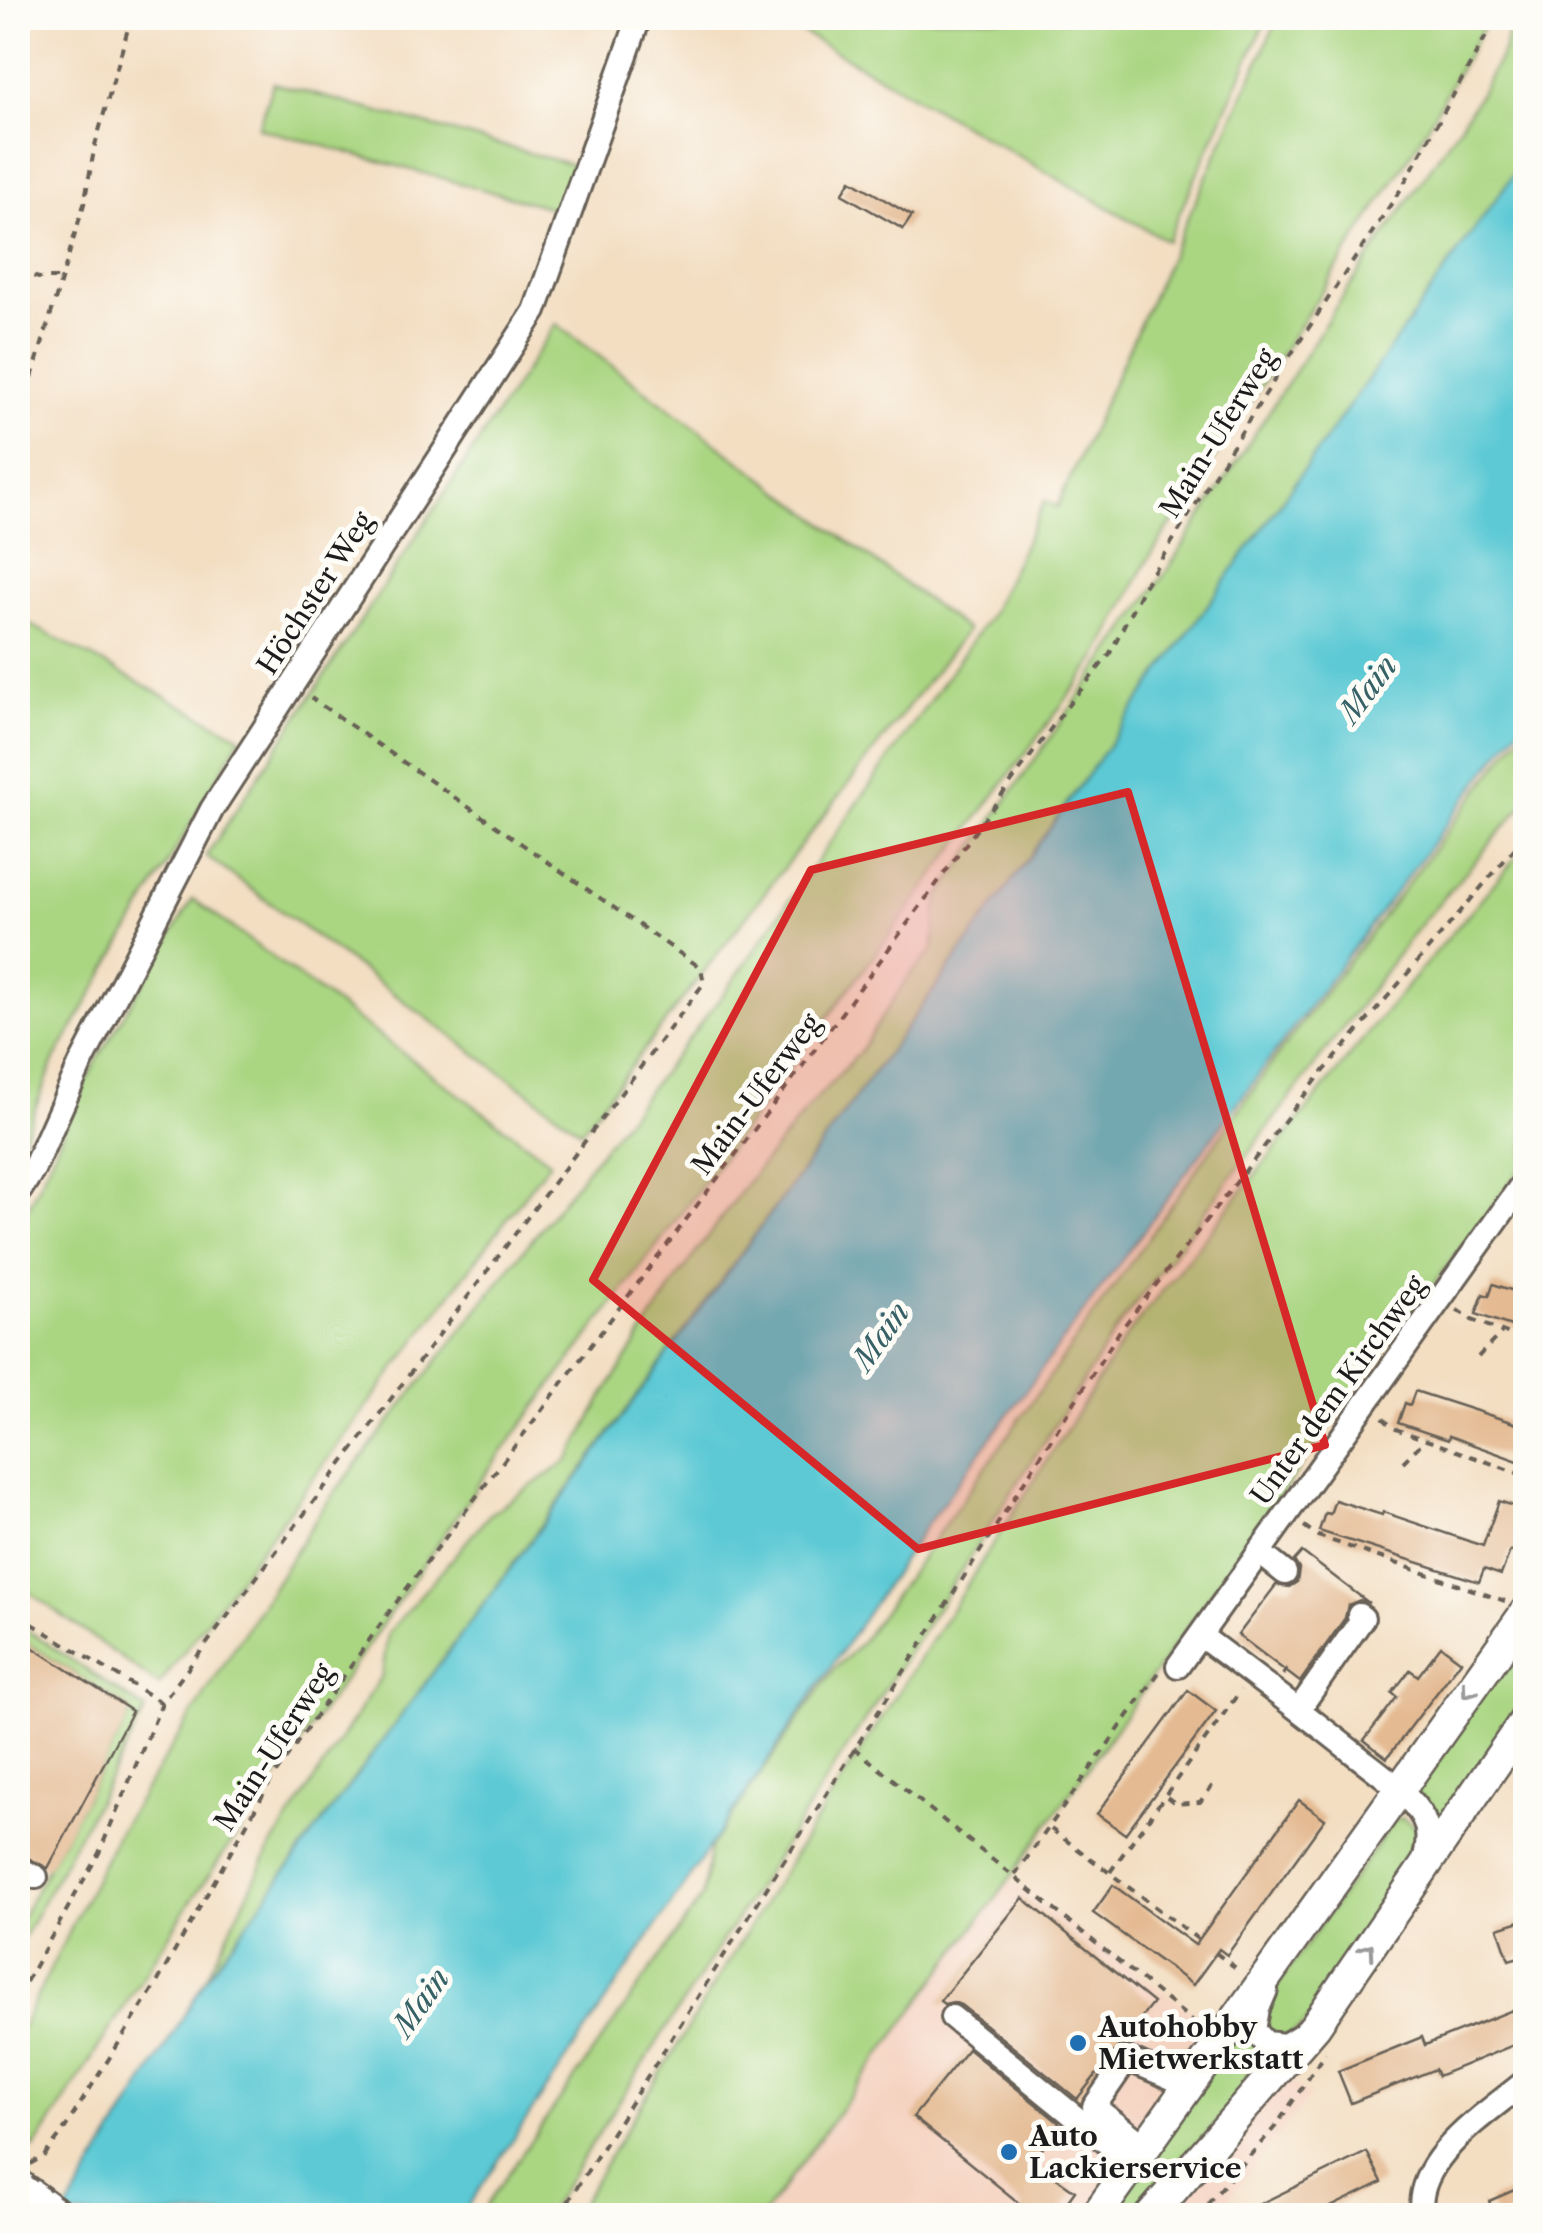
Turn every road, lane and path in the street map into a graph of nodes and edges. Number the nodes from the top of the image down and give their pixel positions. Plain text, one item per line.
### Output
1 (131, 18) edge
2 (639, 18) edge
3 (1496, 18) edge
4 (18, 272) edge
5 (62, 278) junction
6 (18, 424) edge
7 (290, 684) junction
8 (1526, 835) edge
9 (1526, 1179) edge
10 (18, 1193) edge
11 (1476, 1321) dead end
12 (1502, 1332) junction
13 (1526, 1340) edge
14 (1478, 1356) dead end
15 (1397, 1430) dead end
16 (1426, 1439) junction
17 (1402, 1462) dead end
18 (1526, 1476) edge
19 (1321, 1537) dead end
20 (1259, 1552) junction
21 (1285, 1573) dead end
22 (1518, 1608) edge
23 (18, 1614) edge
24 (1359, 1615) dead end
25 (1201, 1636) junction
26 (1292, 1662) dead end
27 (1178, 1666) joint
28 (1285, 1671) dead end
29 (1253, 1674) junction
30 (162, 1703) junction
31 (1299, 1708) junction
32 (1526, 1719) edge
33 (854, 1748) junction
34 (1215, 1782) dead end
35 (1398, 1789) junction
36 (1166, 1796) junction
37 (1420, 1812) junction
38 (1049, 1828) junction
39 (1373, 1828) junction
40 (1110, 1872) junction
41 (1421, 1874) junction
42 (1014, 1876) junction
43 (1202, 1944) dead end
44 (1216, 1953) dead end
45 (1275, 1968) junction
46 (1244, 1974) dead end
47 (18, 1996) edge
48 (952, 2017) dead end
49 (1315, 2026) junction
50 (1203, 2030) dead end
51 (1526, 2081) edge
52 (1188, 2085) junction
53 (1139, 2155) junction
54 (18, 2169) edge
55 (18, 2188) edge
56 (56, 2216) edge
57 (88, 2216) edge
58 (560, 2216) edge
59 (1096, 2216) edge
60 (1150, 2216) edge
61 (1422, 2216) edge

1 - 5 path
2 - 7 street, Höchster Weg
3 - 54 path, Main-Uferweg
4 - 5 path
5 - 6 path
7 - 10 street, Höchster Weg
7 - 30 path
8 - 33 path
9 - 20 street, Unter dem Kirchweg
11 - 12 path
12 - 13 path
12 - 14 path
15 - 16 path
16 - 17 path
16 - 18 path
19 - 22 path
20 - 21 street
20 - 25 street, Unter dem Kirchweg
22 -> 35 main road
23 - 30 path
24 - 31 street
25 - 27 street, Unter dem Kirchweg
25 - 29 street
26 - 28 path
27 - 38 path
29 - 31 street
29 - 36 path
30 - 47 path
31 - 35 street
32 - 41 main road
33 - 42 path
33 - 58 path
34 - 36 path
35 - 37 street
35 - 39 main road
36 - 40 path
37 - 39 street
37 - 41 street
38 - 40 path
38 - 42 path
39 - 45 main road
40 - 43 path
49 -> 41 main road
42 - 50 path
44 - 46 path
45 - 49 street
45 - 52 main road
48 - 53 street
49 - 60 main road
51 - 61 street
52 - 53 main road
52 - 53 street
53 - 59 main road
54 - 57 path, bridge
55 - 56 highway

